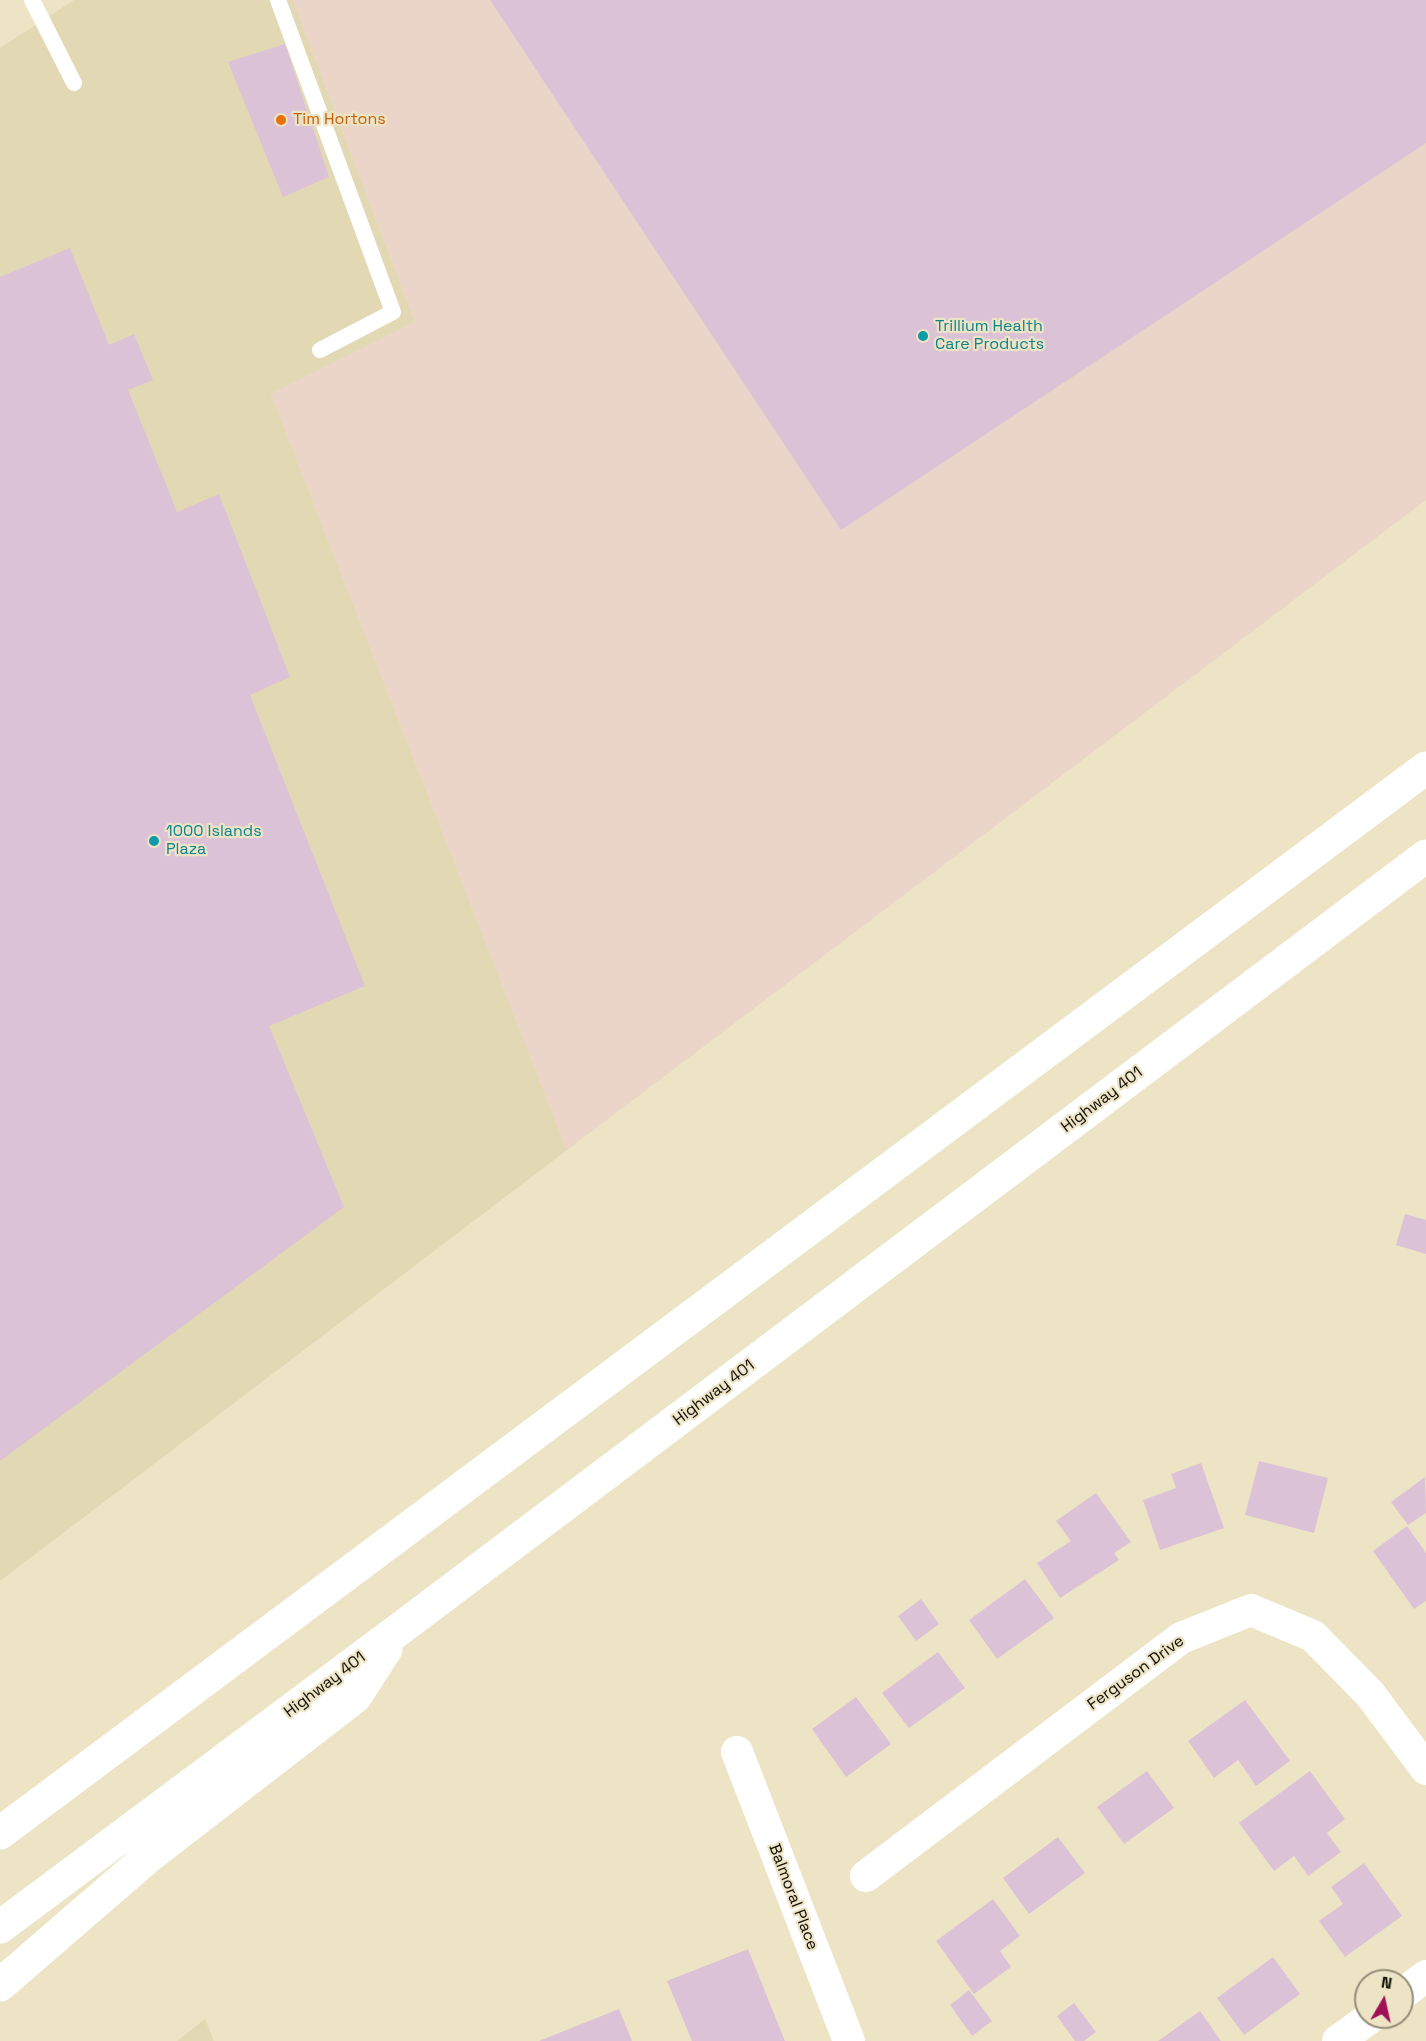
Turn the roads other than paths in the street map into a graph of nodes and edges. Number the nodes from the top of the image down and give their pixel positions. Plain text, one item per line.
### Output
1 (32, 0) edge
2 (279, 0) edge
3 (74, 83) dead end
4 (320, 350) dead end
5 (1426, 768) edge
6 (1426, 856) edge
7 (397, 1631) junction
8 (737, 1752) dead end
9 (97, 1761) junction
10 (1426, 1769) edge
11 (0, 1805) edge
12 (0, 1833) edge
13 (866, 1876) dead end
14 (0, 1927) edge
15 (0, 1985) edge
16 (1354, 2029) edge
17 (849, 2041) edge
18 (1338, 2041) edge

1 - 3 lane
2 - 4 lane
5 - 9 highway
6 - 7 highway, Highway 401
7 - 14 highway, Highway 401
7 - 15 highway
8 - 17 street, Balmoral Place
9 - 11 highway
9 - 12 highway
10 - 13 street, Ferguson Drive
16 - 18 street

